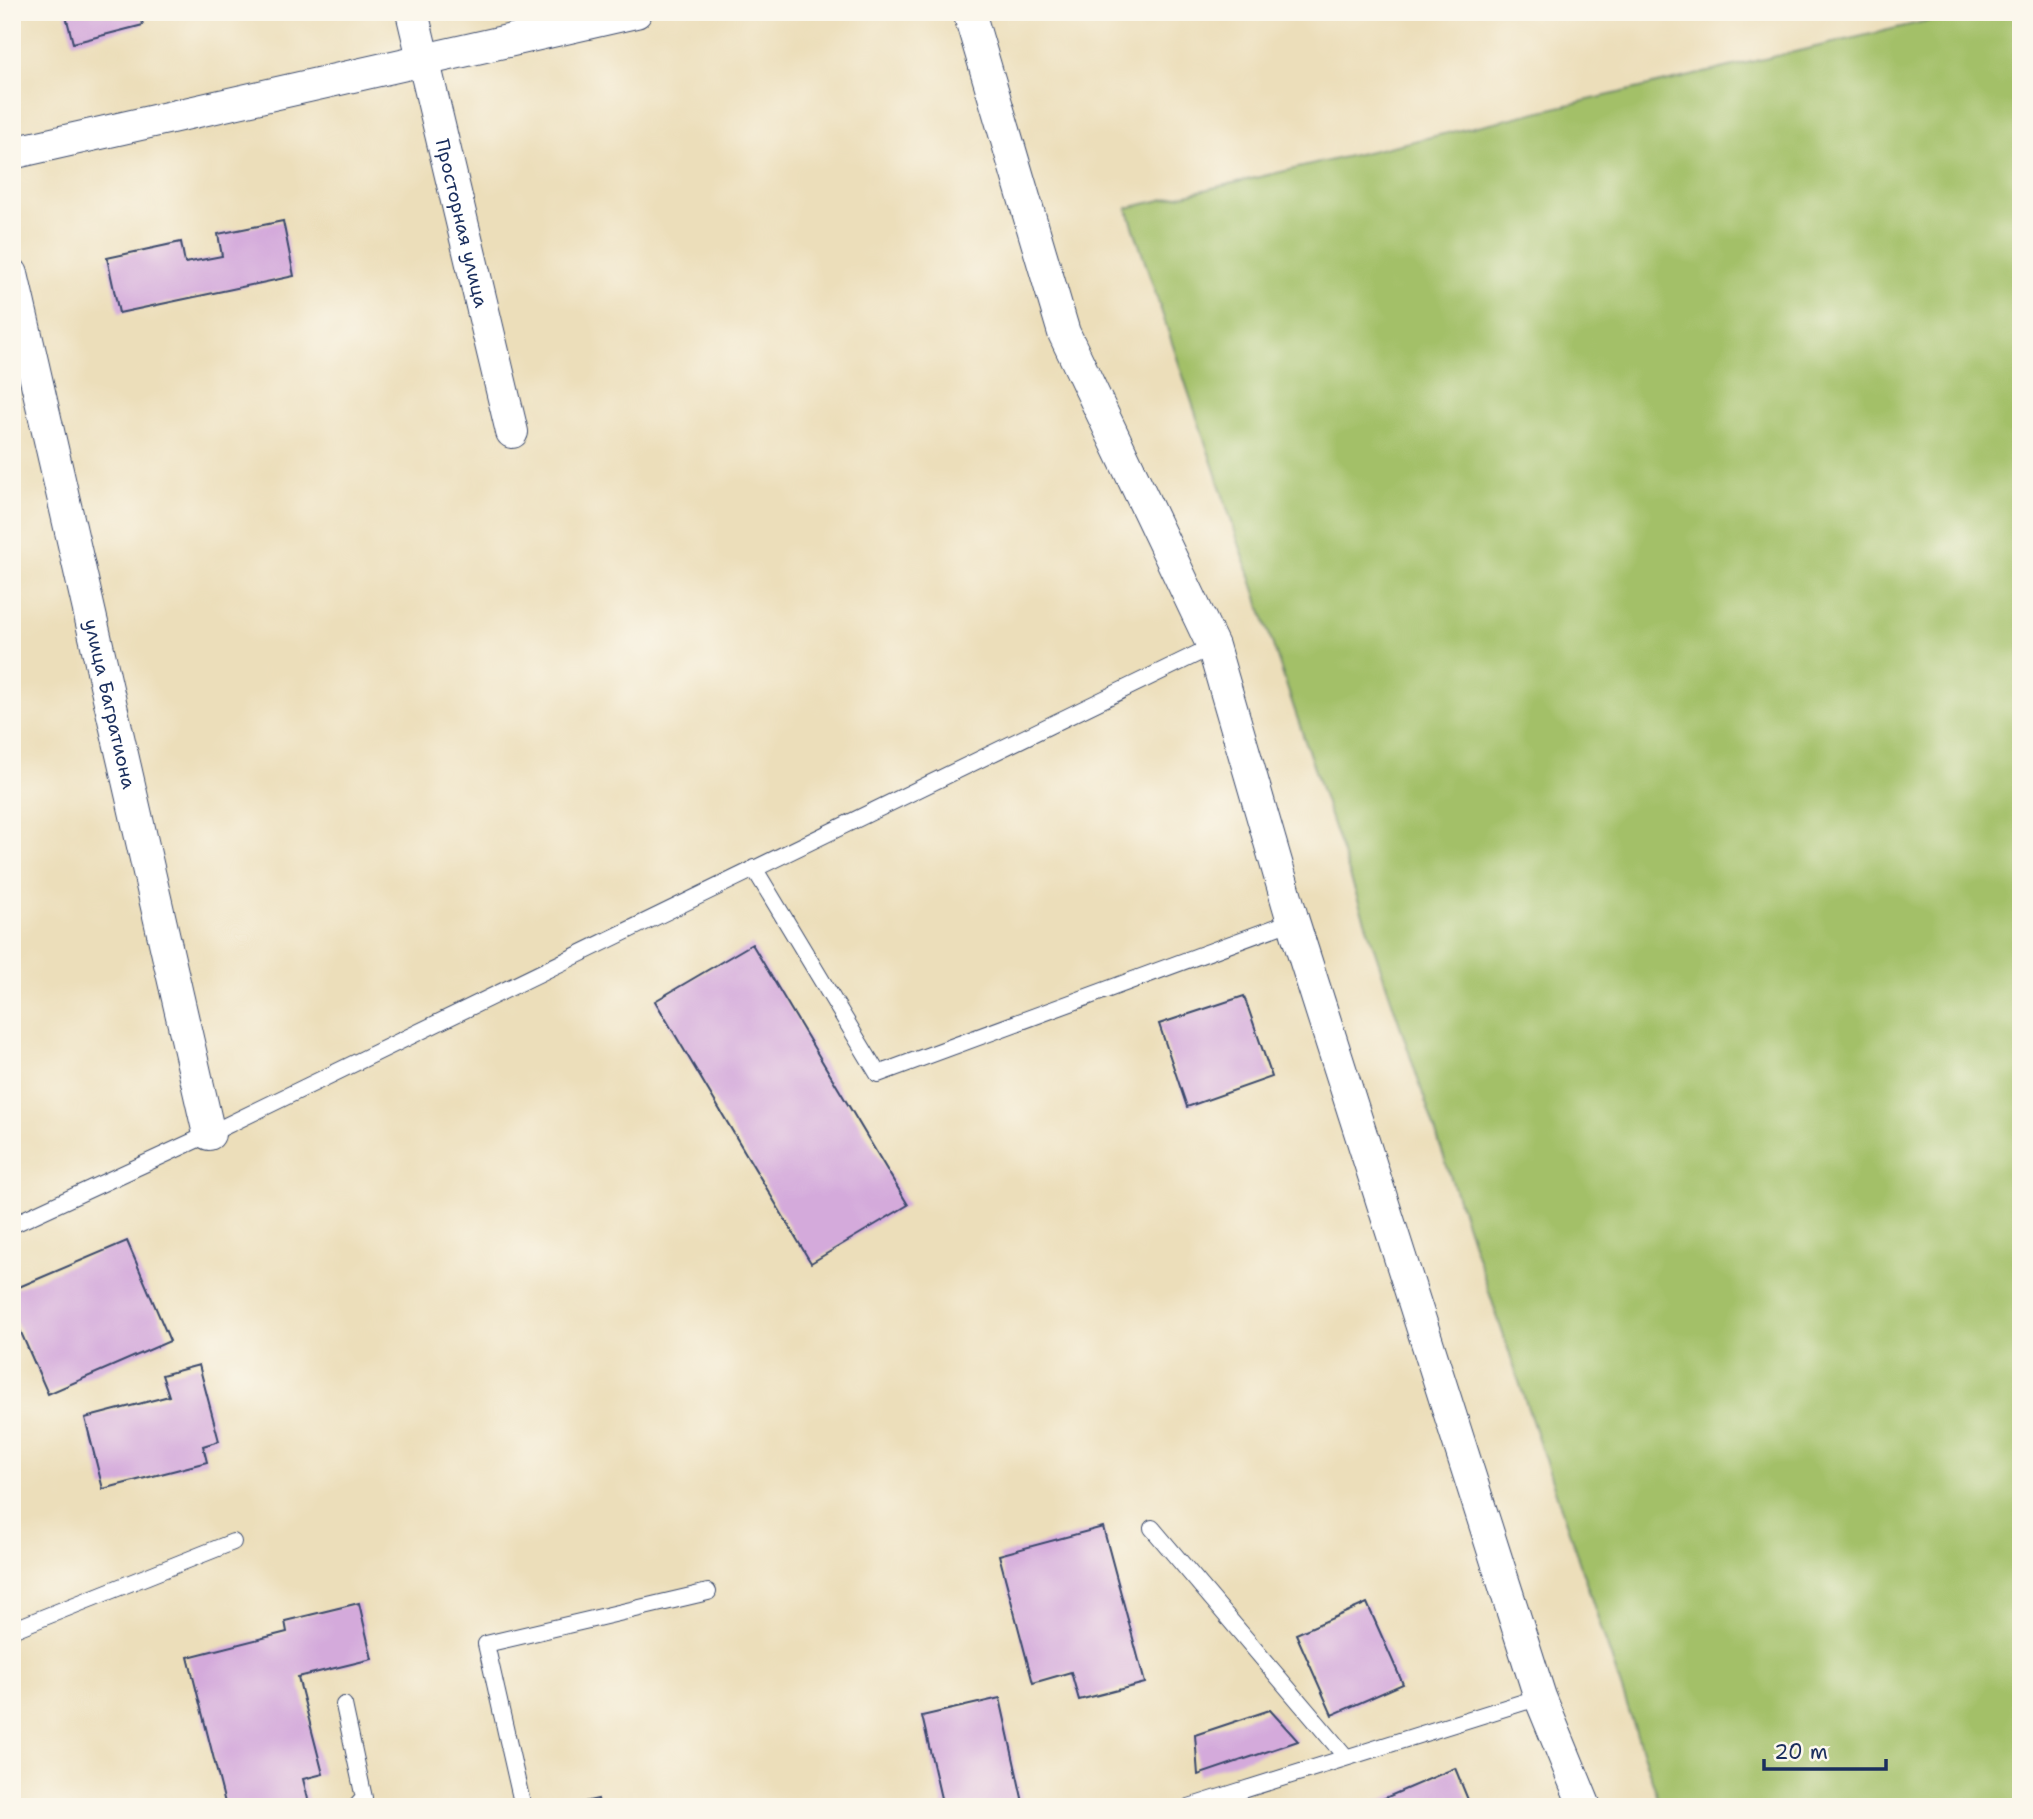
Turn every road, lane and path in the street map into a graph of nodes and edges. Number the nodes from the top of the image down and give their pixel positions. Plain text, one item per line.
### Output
1 (412, 12) edge
2 (636, 12) edge
3 (969, 12) edge
4 (423, 60) junction
5 (12, 153) edge
6 (12, 274) edge
7 (512, 432) dead end
8 (1213, 646) junction
9 (754, 868) junction
10 (1293, 921) junction
11 (209, 1134) junction
12 (12, 1225) edge
13 (1152, 1528) dead end
14 (233, 1542) dead end
15 (708, 1592) dead end
16 (12, 1630) edge
17 (1540, 1697) junction
18 (344, 1705) dead end
19 (1346, 1757) junction
20 (356, 1807) edge
21 (523, 1807) edge
22 (1189, 1807) edge
23 (1585, 1807) edge

1 - 4 street, Просторная улица
2 - 4 street
3 - 8 street
4 - 5 street
4 - 7 street, Просторная улица
6 - 11 street, улица Багратиона
8 - 9 lane
8 - 10 street
9 - 10 lane
9 - 11 lane
10 - 17 street
11 - 12 lane
13 - 19 lane
14 - 16 lane
15 - 21 lane
17 - 19 lane
17 - 23 street
18 - 20 lane
19 - 22 lane

